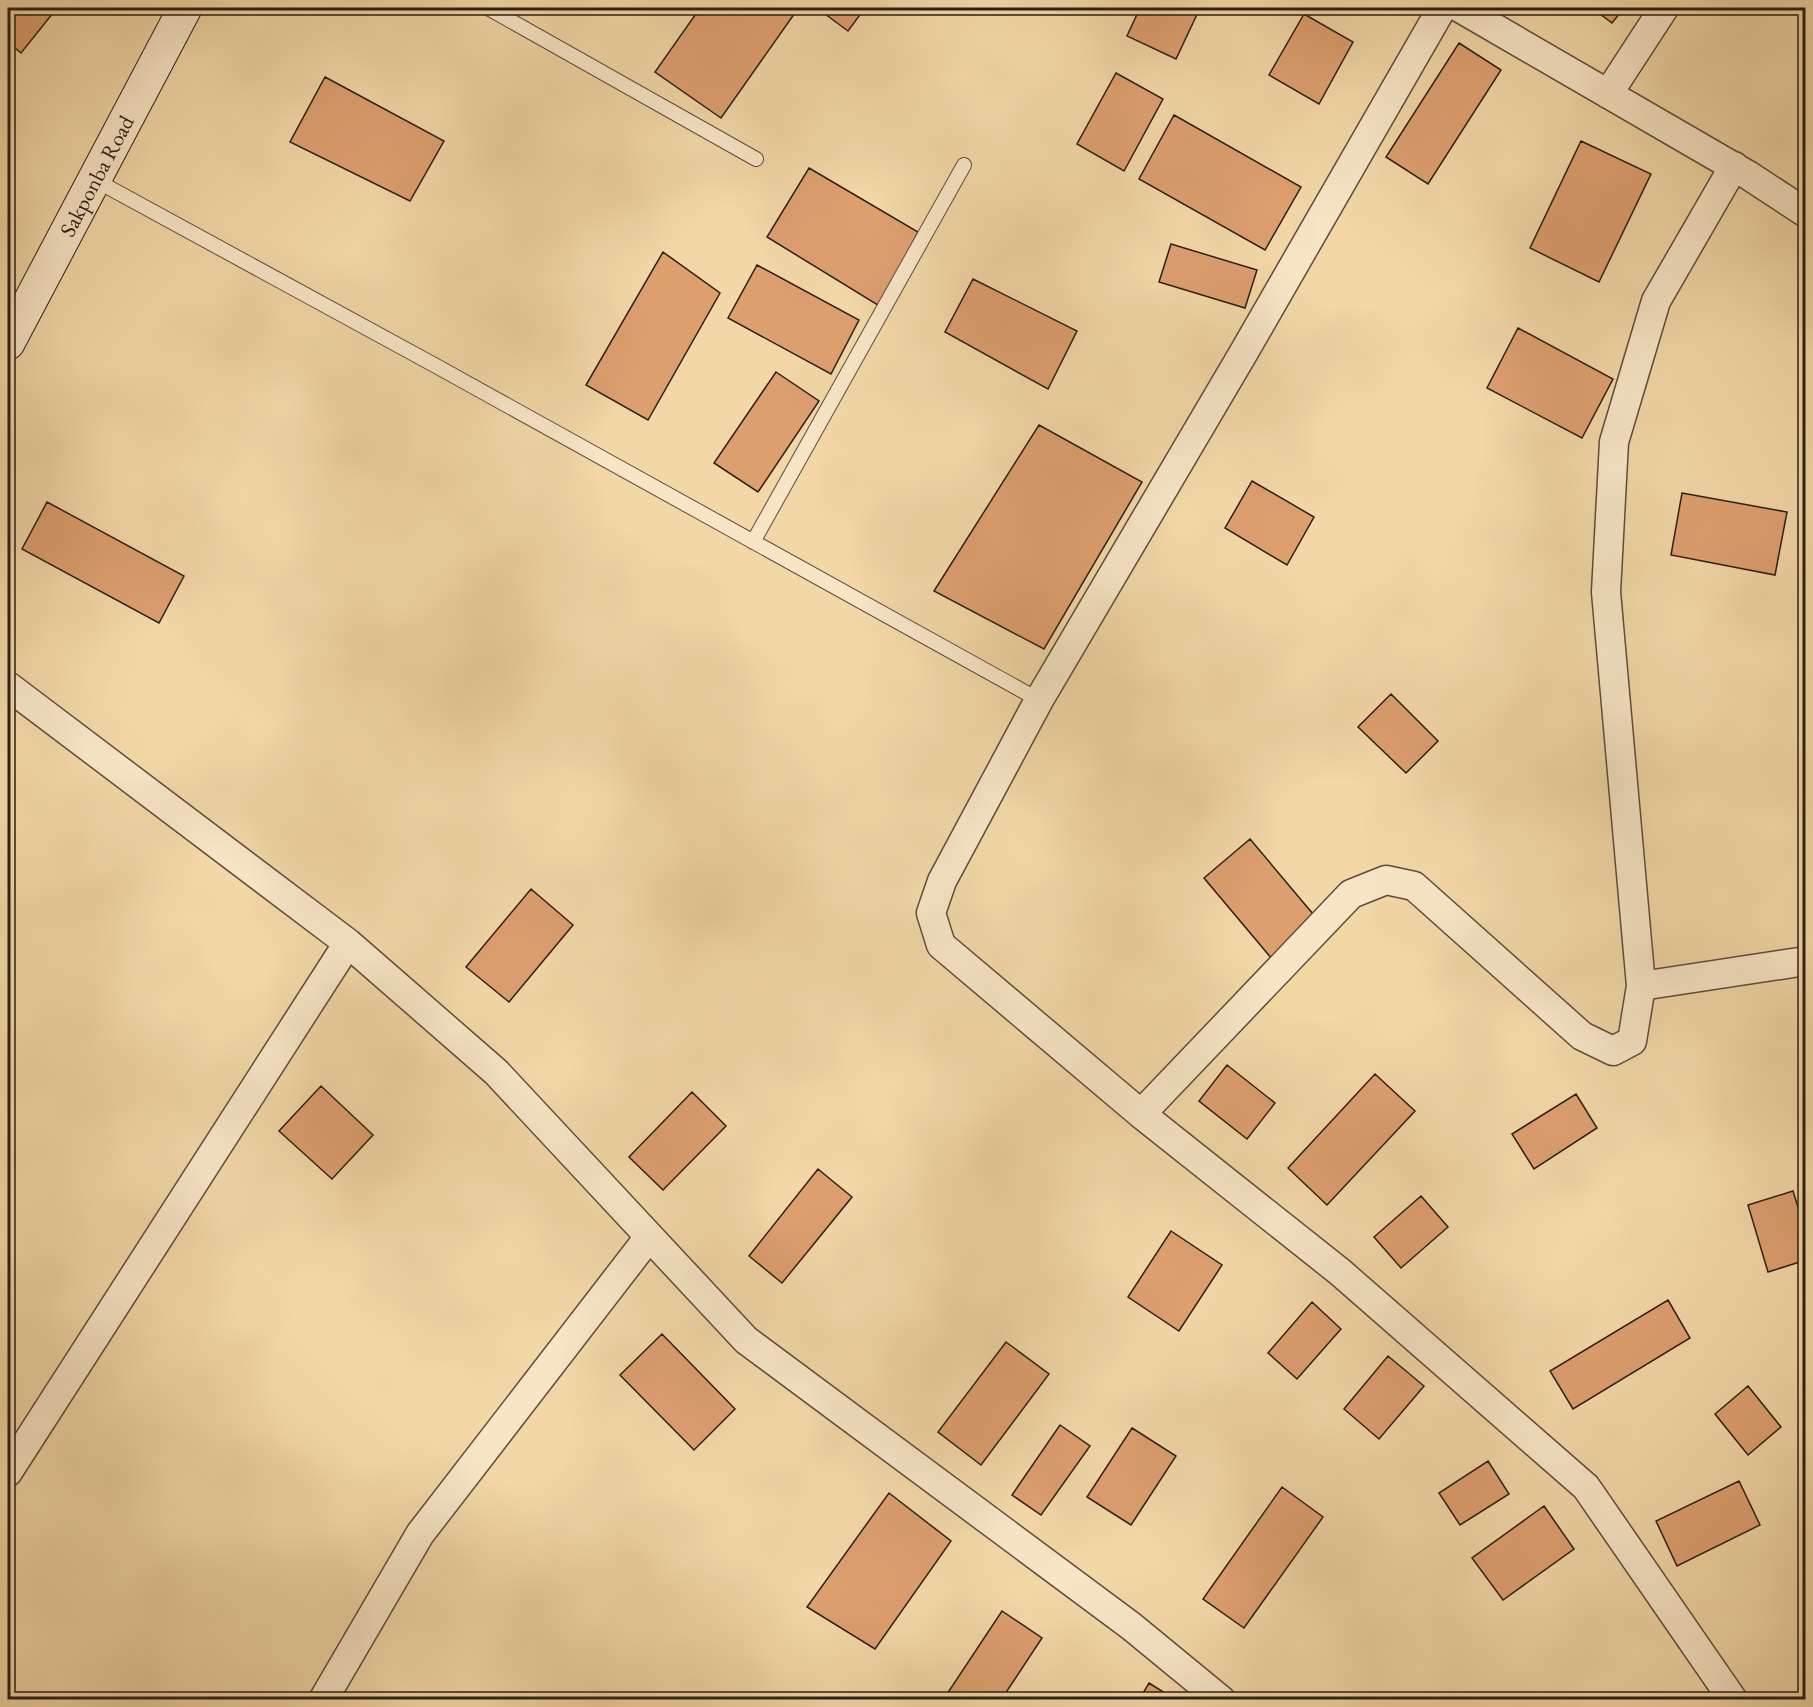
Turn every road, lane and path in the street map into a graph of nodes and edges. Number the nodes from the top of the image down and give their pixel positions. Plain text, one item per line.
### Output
1 (185, 8) edge
2 (488, 8) edge
3 (1442, 8) edge
4 (1460, 8) edge
5 (1664, 8) edge
6 (1608, 94) junction
7 (756, 159) dead end
8 (964, 165) dead end
9 (1734, 166) junction
10 (94, 179) junction
11 (1806, 213) edge
12 (8, 343) edge
13 (753, 542) junction
14 (8, 686) edge
15 (1039, 700) junction
16 (348, 943) junction
17 (1806, 960) edge
18 (1641, 986) junction
19 (1141, 1114) junction
20 (649, 1237) junction
21 (8, 1472) edge
22 (322, 1700) edge
23 (1221, 1700) edge
24 (1733, 1700) edge

1 - 10 main road, Sakponba Road
2 - 7 lane
3 - 15 street
4 - 6 street
5 - 6 street
6 - 9 street
8 - 13 lane
9 - 11 street
9 - 18 street
10 - 12 main road, Sakponba Road
10 - 13 lane
13 - 15 lane
14 - 16 street
15 - 19 street
16 - 20 street
16 - 21 street
17 - 18 street
18 - 19 street
19 - 24 street
20 - 22 street
20 - 23 street

